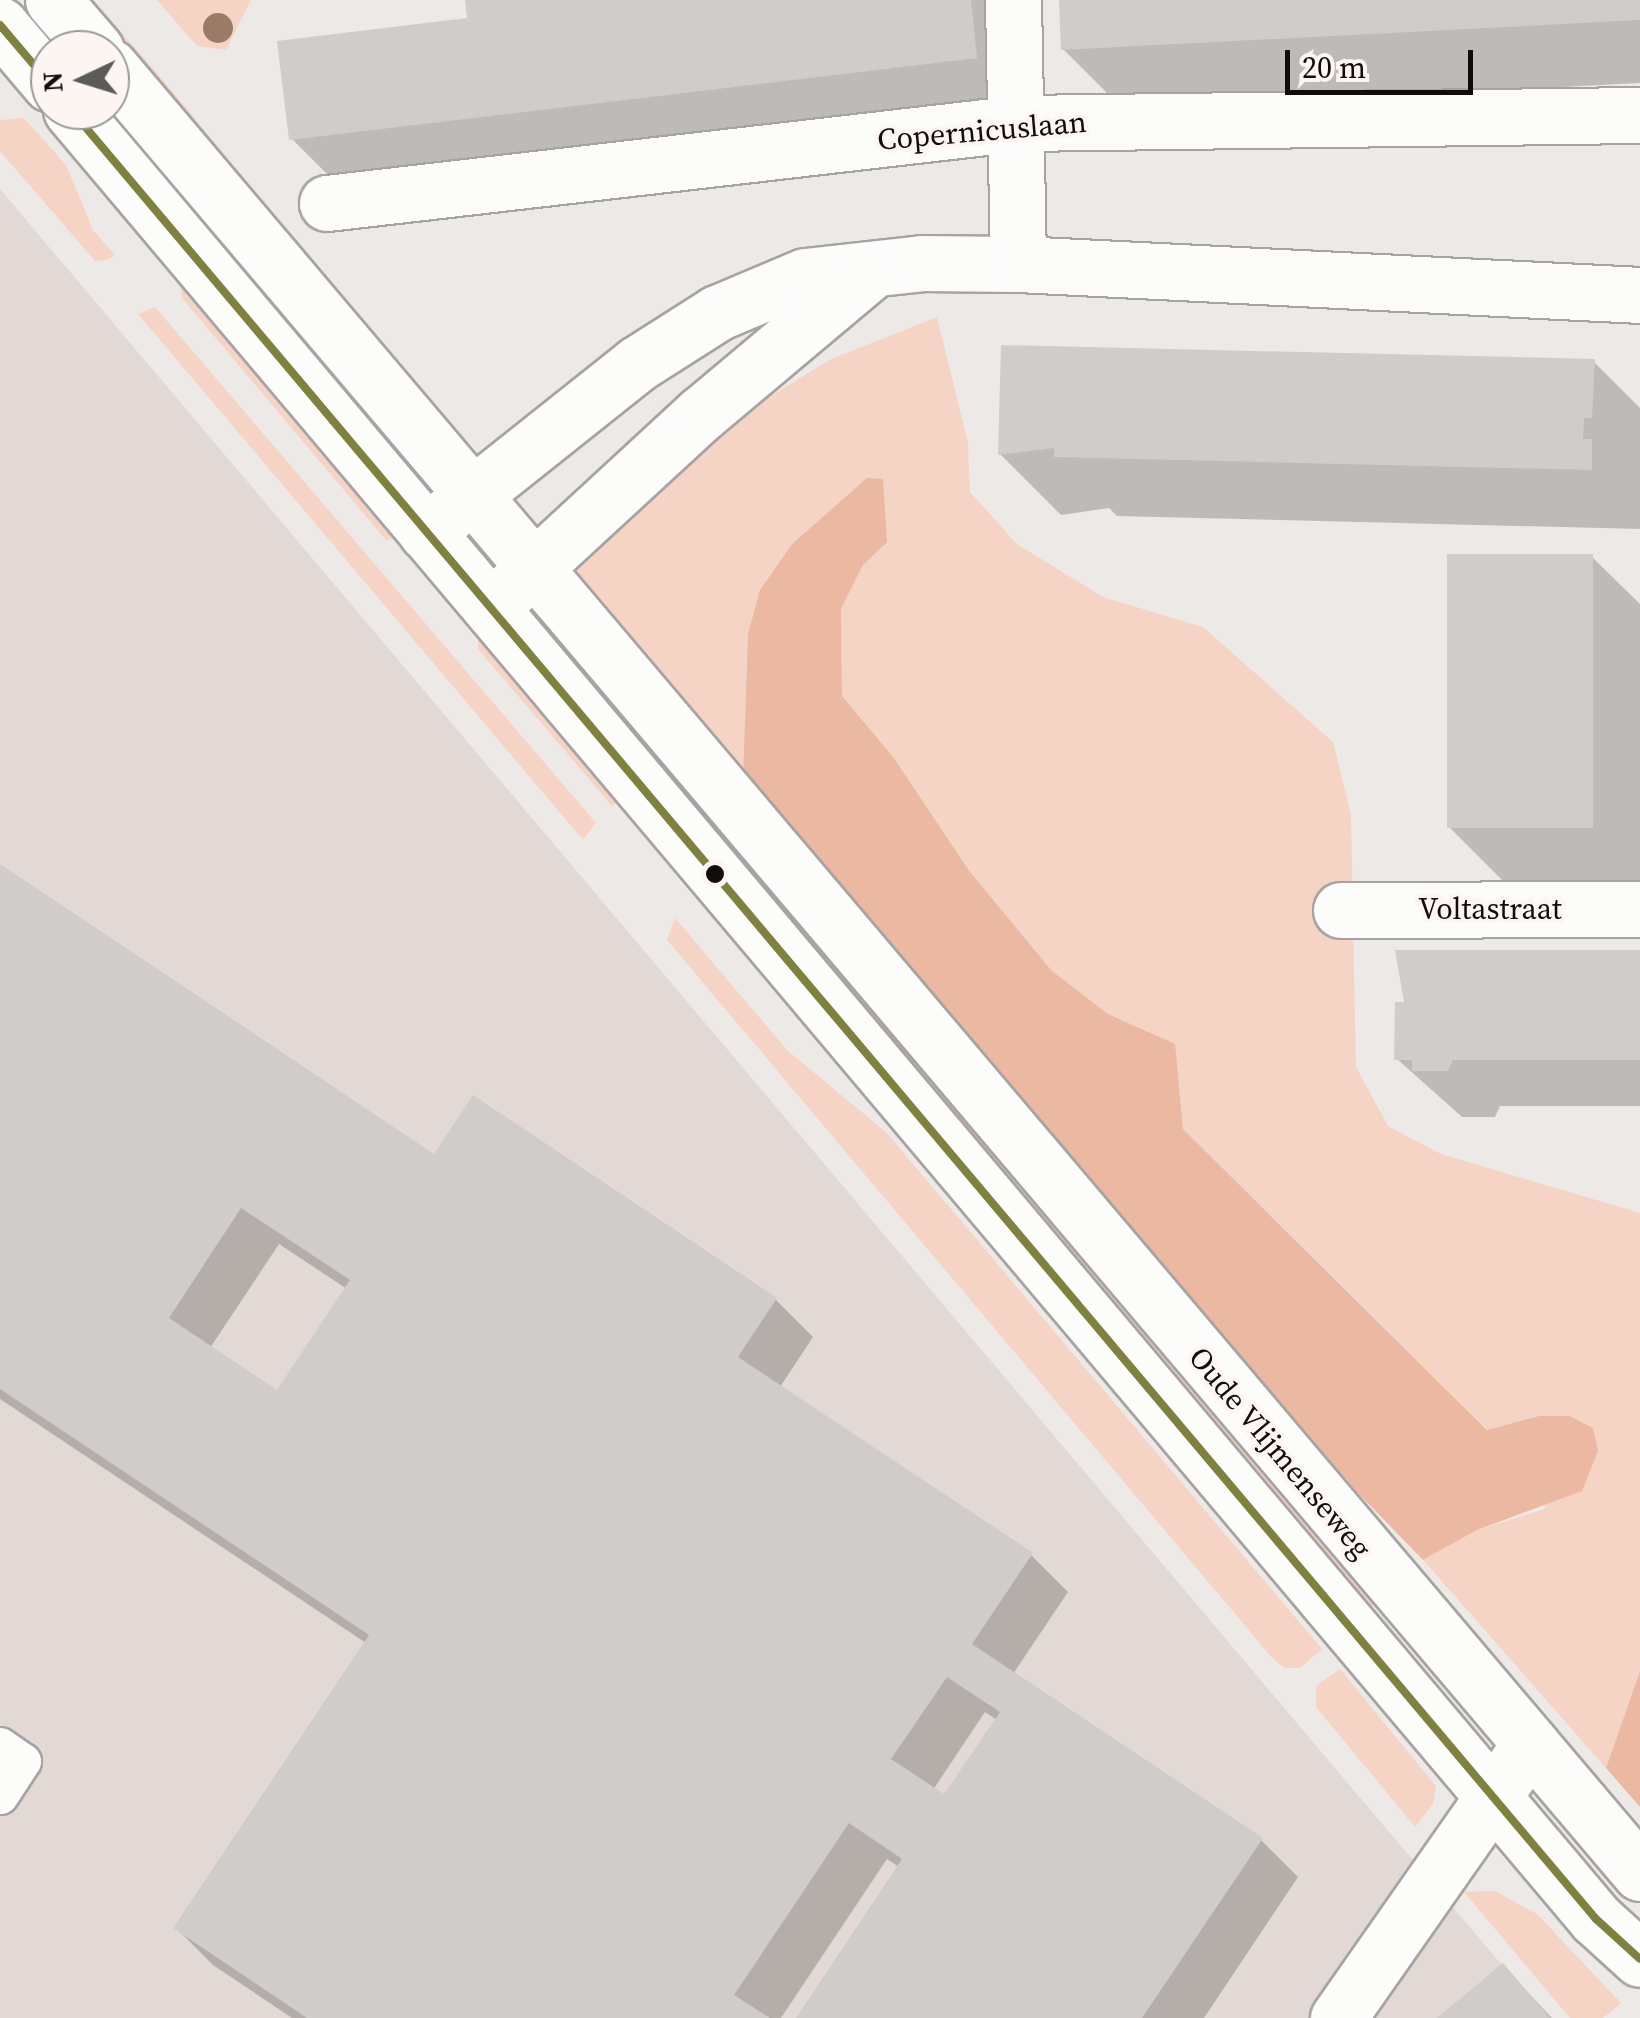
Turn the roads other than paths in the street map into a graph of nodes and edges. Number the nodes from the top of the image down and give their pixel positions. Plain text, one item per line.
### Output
1 (53, 0) edge
2 (1013, 0) edge
3 (8, 24) edge
4 (79, 30) edge
5 (30, 55) edge
6 (130, 91) edge
7 (1640, 116) edge
8 (1019, 123) junction
9 (88, 130) edge
10 (327, 203) dead end
11 (1018, 264) junction
12 (870, 272) junction
13 (1640, 294) edge
14 (475, 496) junction
15 (426, 532) junction
16 (532, 567) junction
17 (491, 607) junction
18 (1341, 910) dead end
19 (1640, 910) edge
20 (1530, 1744) junction
21 (0, 1745) edge
22 (1493, 1793) junction
23 (0, 1796) edge
24 (1640, 1873) edge
25 (1640, 1958) edge
26 (1338, 2018) edge

1 - 4 street
2 - 8 street
3 - 5 street
6 - 14 street, Oude Vlijmenseweg
7 - 8 street, Copernicuslaan
8 - 10 street, Copernicuslaan
8 - 11 street
9 - 15 street, Oude Vlijmenseweg
11 - 12 street
11 - 13 street
12 - 14 street
12 - 16 street
14 - 15 street
14 - 16 street, Oude Vlijmenseweg
15 - 17 street, Oude Vlijmenseweg
16 - 17 street
16 - 20 street, Oude Vlijmenseweg
17 - 22 street, Oude Vlijmenseweg
18 - 19 street, Voltastraat
20 - 22 street
20 - 24 street, Oude Vlijmenseweg
21 - 23 lane
22 - 25 street, Oude Vlijmenseweg
22 - 26 street

